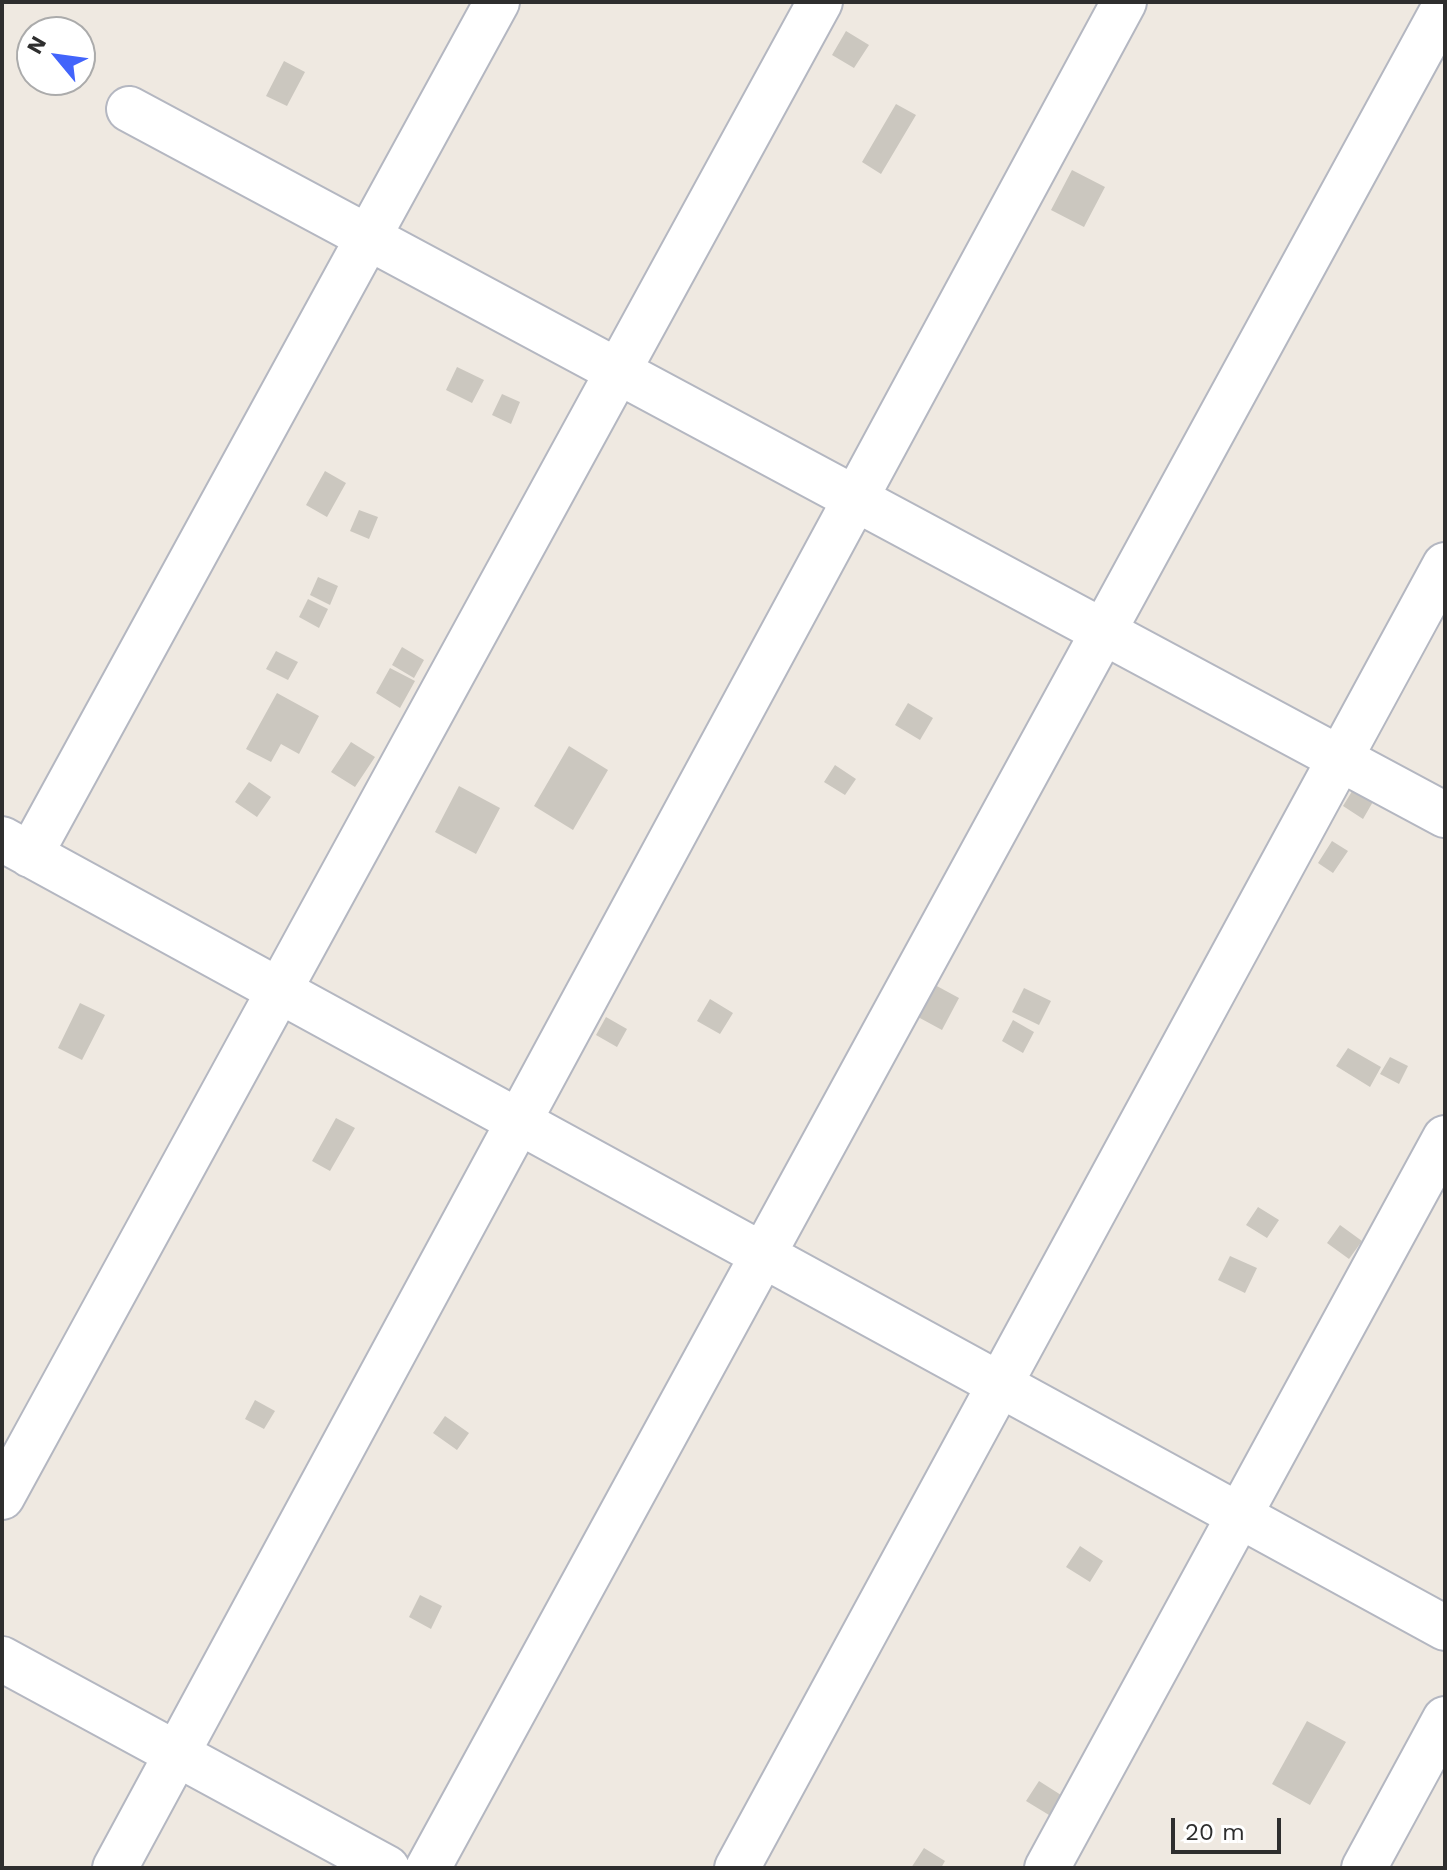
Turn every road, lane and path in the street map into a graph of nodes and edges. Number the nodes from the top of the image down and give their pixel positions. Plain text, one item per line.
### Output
1 (497, 2) edge
2 (820, 2) edge
3 (1124, 2) edge
4 (1438, 2) edge
5 (1445, 6) edge
6 (129, 109) dead end
7 (368, 237) junction
8 (618, 371) junction
9 (856, 498) junction
10 (1445, 565) edge
11 (1103, 631) junction
12 (1340, 758) junction
13 (1445, 815) edge
14 (16, 847) edge
15 (279, 991) junction
16 (519, 1121) junction
17 (1445, 1138) edge
18 (763, 1255) junction
19 (1000, 1385) junction
20 (2, 1497) edge
21 (1239, 1515) junction
22 (1445, 1628) edge
23 (2, 1659) edge
24 (1445, 1719) edge
25 (176, 1754) junction
26 (115, 1868) edge
27 (387, 1868) edge
28 (428, 1868) edge
29 (737, 1868) edge
30 (1047, 1868) edge
31 (1364, 1868) edge

1 - 7 street
2 - 8 street
3 - 9 street
4 - 5 street
5 - 11 street
6 - 7 street
7 - 8 street
7 - 14 street
8 - 9 street
8 - 15 street
9 - 11 street
9 - 16 street
10 - 12 street
11 - 12 street
11 - 18 street
12 - 13 street
12 - 19 street
14 - 15 street
15 - 16 street
15 - 20 street
16 - 18 street
16 - 25 street
17 - 21 street
18 - 19 street
18 - 28 street
19 - 21 street
19 - 29 street
21 - 22 street
21 - 30 street
23 - 25 street
24 - 31 street
25 - 26 street
25 - 27 street

